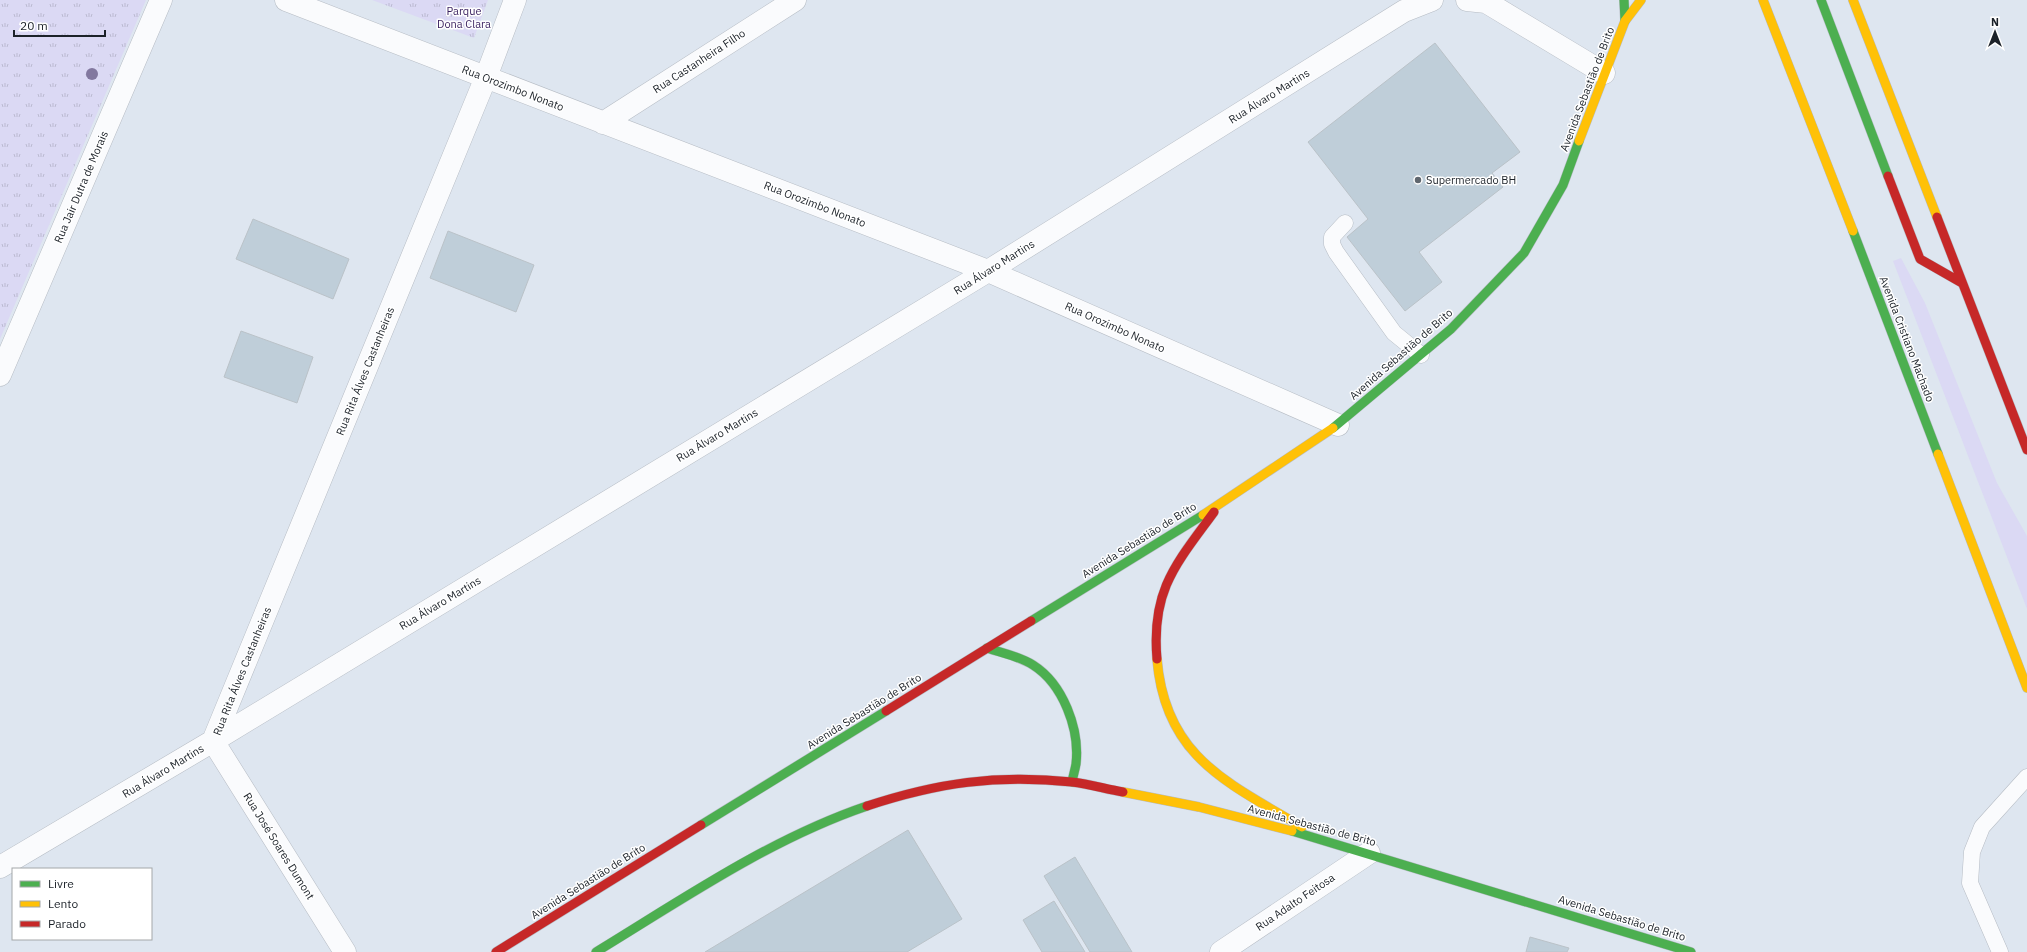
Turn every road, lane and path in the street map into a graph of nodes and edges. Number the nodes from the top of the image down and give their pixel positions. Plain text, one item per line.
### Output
1 (161, 0) edge
2 (286, 0) edge
3 (515, 0) edge
4 (795, 0) edge
5 (1432, 0) edge
6 (1467, 0) edge
7 (1624, 0) edge
8 (1641, 0) edge
9 (1763, 0) edge
10 (1821, 0) edge
11 (1854, 0) edge
12 (1626, 21) junction
13 (1604, 73) junction
14 (486, 77) junction
15 (604, 123) junction
16 (1346, 223) dead end
17 (988, 271) junction
18 (1962, 283) junction
19 (1421, 355) junction
20 (0, 375) edge
21 (1338, 425) junction
22 (2027, 450) edge
23 (1218, 506) junction
24 (987, 648) junction
25 (2027, 688) edge
26 (213, 741) junction
27 (2027, 777) edge
28 (1072, 782) junction
29 (1320, 838) junction
30 (1369, 853) junction
31 (0, 867) edge
32 (345, 952) edge
33 (496, 952) edge
34 (596, 952) edge
35 (1221, 952) edge
36 (1691, 952) edge
37 (2000, 952) edge

1 - 20 street, Rua Jair Dutra de Morais
2 - 14 street, Rua Orozimbo Nonato
3 - 14 street, Rua Rita Álves Castanheiras
4 - 15 street, Rua Castanheira Filho
5 - 17 street, Rua Álvaro Martins
6 - 13 street
7 - 12 main road
8 - 12 main road, Avenida Sebastião de Brito
9 - 25 main road, Avenida Cristiano Machado
10 - 18 main road
11 - 18 main road
12 - 13 main road, Avenida Sebastião de Brito
13 - 19 main road, Avenida Sebastião de Brito
14 - 15 street, Rua Orozimbo Nonato
14 - 26 street, Rua Rita Álves Castanheiras
15 - 17 street, Rua Orozimbo Nonato
16 - 19 lane
17 - 21 street, Rua Orozimbo Nonato
17 - 26 street, Rua Álvaro Martins
18 - 22 main road
19 - 21 main road, Avenida Sebastião de Brito
21 - 23 main road, Avenida Sebastião de Brito
23 - 24 main road, Avenida Sebastião de Brito
23 - 29 main road
24 - 28 main road
24 - 33 main road, Avenida Sebastião de Brito
26 - 31 street, Rua Álvaro Martins
26 - 32 street, Rua José Soares Dumont
27 - 37 lane
28 - 29 main road, Avenida Sebastião de Brito
28 - 34 main road, Avenida Sebastião de Brito
29 - 30 main road, Avenida Sebastião de Brito
30 - 35 street, Rua Adalto Feitosa
30 - 36 main road, Avenida Sebastião de Brito

